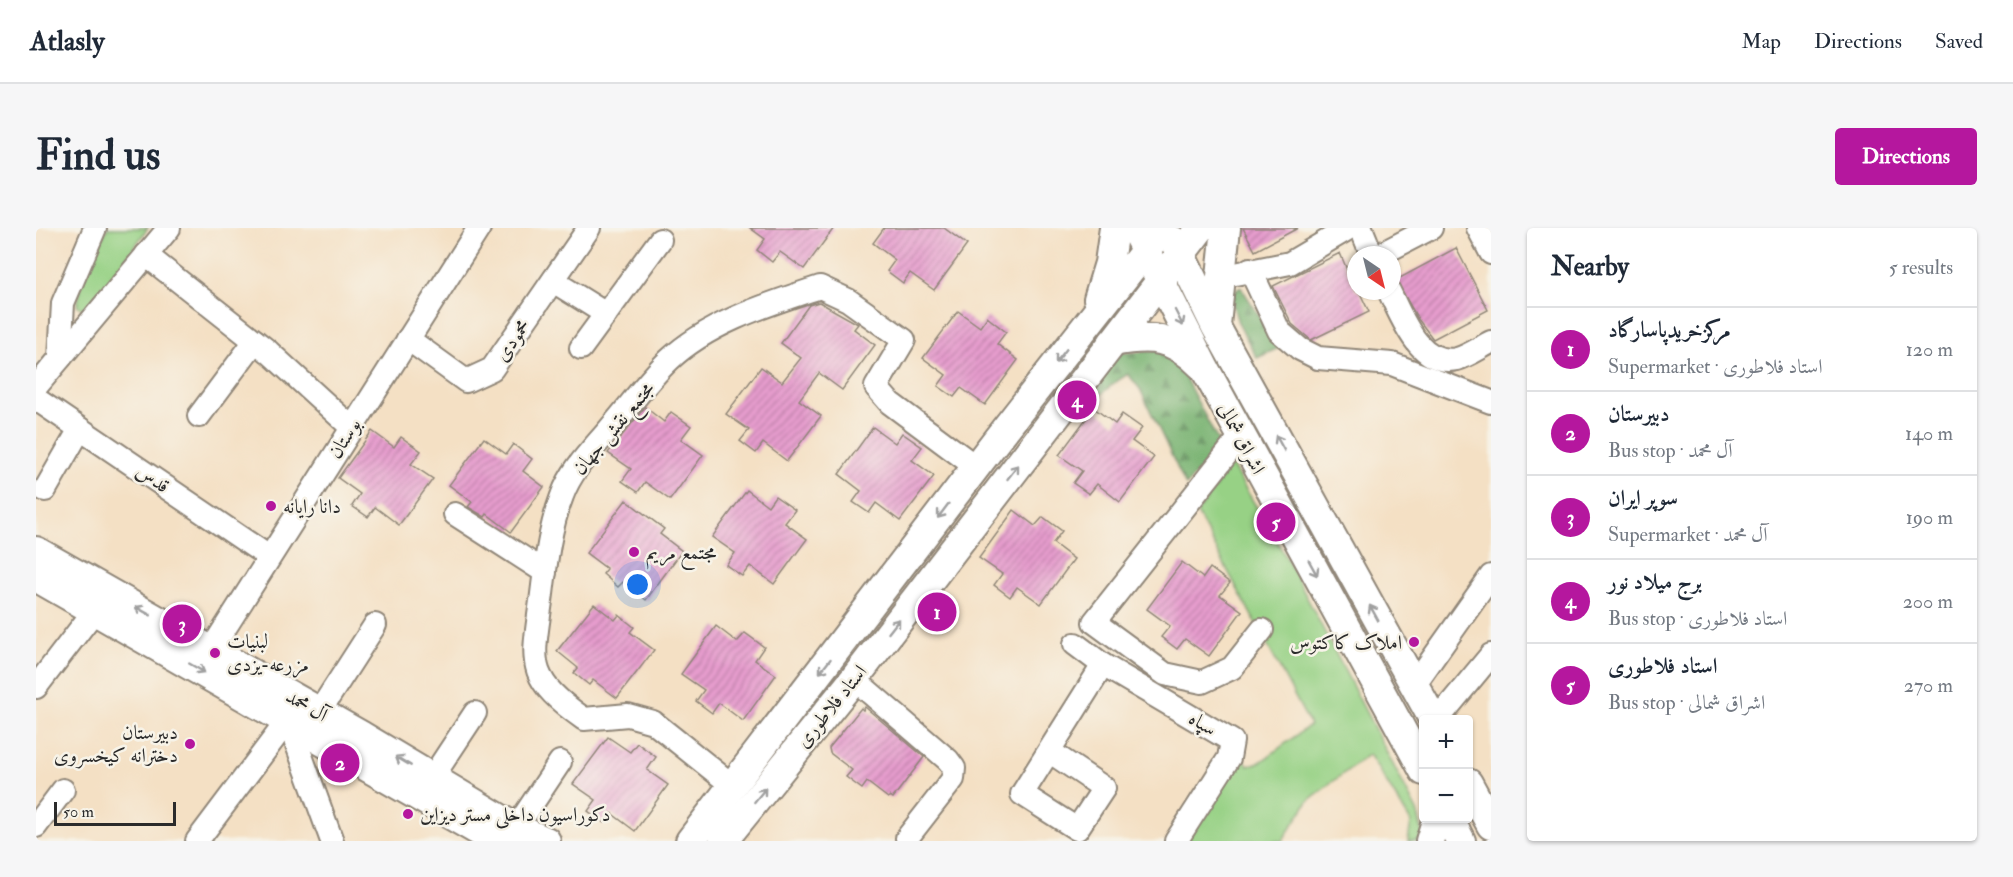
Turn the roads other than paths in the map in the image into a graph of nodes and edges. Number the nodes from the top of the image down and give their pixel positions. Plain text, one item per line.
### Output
1 (95, 228) edge
2 (169, 228) edge
3 (479, 228) edge
4 (589, 228) edge
5 (1114, 228) edge
6 (1201, 228) edge
7 (1226, 228) edge
8 (1349, 228) edge
9 (1361, 228) edge
10 (1431, 228) edge
11 (1478, 228) edge
12 (1152, 233) edge
13 (660, 240) dead end
14 (1368, 246) edge
15 (1396, 246) edge
16 (1491, 253) edge
17 (1181, 254) junction
18 (146, 255) junction
19 (1250, 269) junction
20 (1219, 280) junction
21 (553, 281) junction
22 (1161, 281) junction
23 (1394, 300) edge
24 (606, 314) junction
25 (1089, 321) junction
26 (1216, 327) junction
27 (408, 339) junction
28 (255, 341) junction
29 (1113, 342) junction
30 (1491, 342) edge
31 (581, 348) dead end
32 (60, 358) junction
33 (1205, 369) junction
34 (36, 387) edge
35 (36, 399) edge
36 (1491, 402) edge
37 (200, 416) dead end
38 (351, 427) junction
39 (80, 429) junction
40 (1241, 436) junction
41 (976, 467) junction
42 (45, 490) dead end
43 (455, 514) dead end
44 (36, 551) edge
45 (270, 557) junction
46 (545, 572) junction
47 (1491, 576) edge
48 (36, 577) edge
49 (95, 610) junction
50 (375, 625) dead end
51 (1262, 630) dead end
52 (1075, 644) dead end
53 (211, 650) junction
54 (1491, 655) edge
55 (1103, 665) junction
56 (854, 680) junction
57 (1414, 685) junction
58 (36, 687) edge
59 (319, 712) junction
60 (475, 713) dead end
61 (1430, 715) edge
62 (1442, 715) edge
63 (288, 720) junction
64 (1049, 751) dead end
65 (1419, 758) edge
66 (560, 762) dead end
67 (432, 778) junction
68 (733, 786) junction
69 (63, 790) dead end
70 (1478, 794) edge
71 (1436, 823) edge
72 (1451, 823) edge
73 (1491, 825) edge
74 (36, 826) edge
75 (506, 834) edge
76 (906, 838) dead end
77 (690, 840) edge
78 (197, 841) edge
79 (332, 841) edge
80 (546, 841) edge
81 (723, 841) edge
82 (1176, 841) edge
83 (1430, 841) edge
84 (1461, 841) edge

1 - 32 street
2 - 18 street
3 - 27 street, بوستان
4 - 21 street, محمودی
5 - 25 main road
6 - 17 main road, استاد فلاطوری
7 - 20 main road
8 - 19 street
9 - 14 street
10 - 15 street
11 - 16 street
12 - 17 main road, اشراق شمالی
12 - 22 main road, اشراق شمالی
12 - 25 main road, استاد فلاطوری
13 - 24 street
17 - 22 main road, استاد فلاطوری
17 - 26 main road, اشراق شمالی
18 - 28 street
18 - 32 street
19 - 20 street
19 - 36 street
20 - 26 main road
21 - 24 street
21 - 27 street, محمودی
22 - 29 main road, استاد فلاطوری
22 -> 33 main road, اشراق شمالی
23 - 30 street
24 - 31 street
25 -> 41 main road, استاد فلاطوری
57 -> 26 main road, اشراق شمالی
27 - 38 street, بوستان
28 - 37 street
28 - 38 street
29 - 33 main road
56 -> 29 main road, استاد فلاطوری
32 - 34 street
33 - 40 main road, اشراق شمالی
35 - 39 street, قدس
38 - 45 street, بوستان
39 - 42 street
39 - 45 street, قدس
40 - 51 street
40 -> 65 main road, اشراق شمالی
41 - 46 street, مجتمع نقش جهان
41 -> 68 main road, استاد فلاطوری
43 - 46 street
53 -> 44 main road, آل محمد
45 - 53 street, بوستان
46 - 68 street, مجتمع نقش جهان
47 - 57 street
48 - 49 main road, آل محمد
49 - 58 street
49 -> 63 main road, آل محمد
50 - 59 street
52 - 55 street, سپاه
53 - 59 main road, آل محمد
54 - 62 street
55 - 64 street
55 - 82 street, سپاه
56 - 76 street
81 -> 56 main road, استاد فلاطوری
57 - 61 main road, اشراق شمالی
67 -> 59 main road, آل محمد
60 - 67 street
63 - 75 main road, آل محمد
63 - 78 street
63 - 79 street
66 - 75 street
67 - 75 main road, آل محمد
68 - 77 main road, استاد فلاطوری
69 - 74 street
70 - 73 main road
71 - 83 main road
72 - 84 main road
75 - 80 main road, آل محمد

